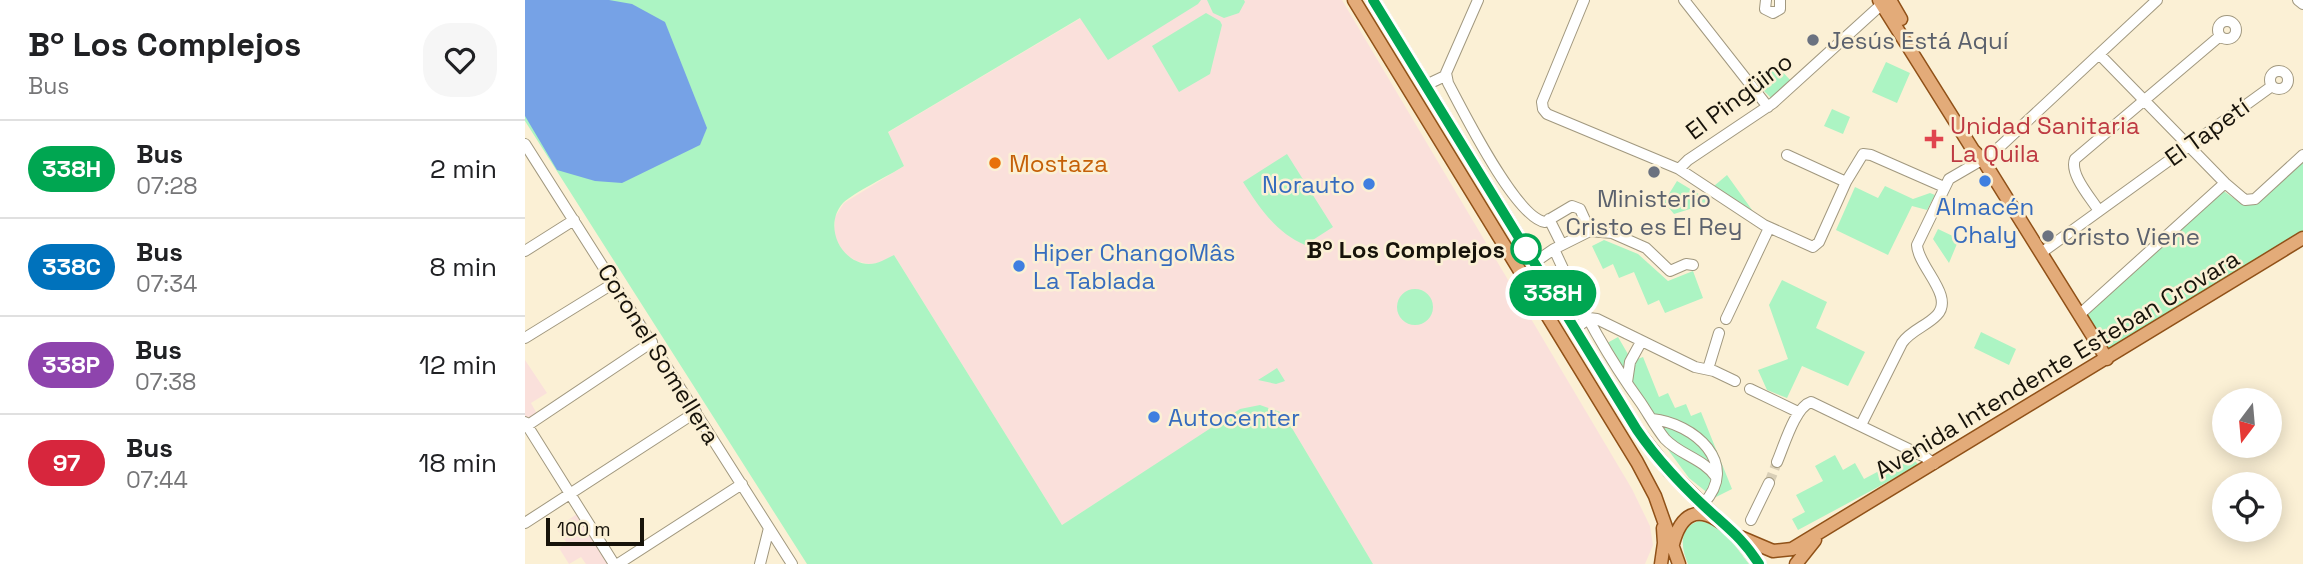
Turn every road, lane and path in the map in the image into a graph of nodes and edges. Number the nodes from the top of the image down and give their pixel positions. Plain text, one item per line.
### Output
1 (1355, 0) edge
2 (1373, 0) edge
3 (1478, 0) edge
4 (1584, 0) edge
5 (1684, 0) edge
6 (1766, 0) edge
7 (1780, 0) edge
8 (2157, 0) edge
9 (2298, 0) edge
10 (1884, 1) edge
11 (2303, 5) edge
12 (2220, 36) dead end
13 (2099, 54) junction
14 (1445, 76) junction
15 (1426, 85) junction
16 (2272, 86) dead end
17 (2147, 101) junction
18 (1768, 107) junction
19 (525, 144) edge
20 (2189, 145) junction
21 (1787, 155) dead end
22 (2303, 155) edge
23 (535, 159) junction
24 (1983, 160) junction
25 (525, 165) edge
26 (1679, 169) junction
27 (1846, 182) junction
28 (2225, 183) junction
29 (1944, 187) junction
30 (2099, 211) junction
31 (1549, 219) junction
32 (574, 220) junction
33 (1769, 228) junction
34 (1590, 231) junction
35 (2303, 238) edge
36 (1558, 246) junction
37 (525, 251) edge
38 (2041, 253) junction
39 (1535, 262) junction
40 (1693, 265) dead end
41 (614, 283) junction
42 (2079, 315) junction
43 (1589, 318) junction
44 (1725, 319) dead end
45 (1575, 329) junction
46 (1719, 333) dead end
47 (525, 338) edge
48 (1641, 341) junction
49 (652, 342) junction
50 (2107, 359) junction
51 (1708, 369) junction
52 (1735, 381) dead end
53 (1627, 383) junction
54 (1750, 389) dead end
55 (696, 412) junction
56 (1798, 412) junction
57 (1652, 419) junction
58 (526, 425) edge
59 (1861, 425) junction
60 (1777, 462) tunnel mouth
61 (1934, 464) junction
62 (1716, 477) junction
63 (1769, 483) tunnel mouth
64 (742, 485) junction
65 (570, 495) junction
66 (1703, 504) junction
67 (1715, 516) junction
68 (1751, 520) dead end
69 (525, 523) edge
70 (1833, 526) junction
71 (769, 528) junction
72 (1740, 537) junction
73 (1673, 551) edge
74 (616, 564) edge
75 (760, 564) edge
76 (792, 564) edge
77 (1661, 564) edge
78 (1759, 564) edge
79 (1796, 564) edge

1 - 73 main road
2 - 15 main road
3 - 14 street
4 - 26 street
5 - 18 street
6 - 7 street
8 - 13 street
9 - 11 street
10 - 18 street, El Pingüino
10 - 24 main road
12 - 17 street
13 - 17 street
13 - 24 street
14 - 15 street
14 - 31 street
15 - 39 main road
16 - 20 street, El Tapetí
17 - 20 street
17 - 30 street
18 - 26 street, El Pingüino
19 - 23 street, Coronel Somellera
20 - 28 street
20 - 30 street, El Tapetí
21 - 27 street
22 - 28 street
23 - 25 street
23 - 32 street, Coronel Somellera
24 - 29 street
24 - 38 main road
26 - 33 street
27 - 29 street
27 - 33 street
28 - 42 street
29 - 59 street
30 - 38 street, El Tapetí
31 - 34 street
31 - 36 street
32 - 37 street
32 - 41 street, Coronel Somellera
33 - 44 street
34 - 36 street
34 - 40 street
35 - 50 main road, Avenida Intendente Esteban Crovara
36 - 39 street
36 - 43 street
38 - 42 main road
39 - 45 main road
41 - 47 street
41 - 49 street, Coronel Somellera
42 - 50 main road
43 - 45 street
43 - 48 street
43 - 53 street
45 - 66 main road
46 - 51 street
48 - 51 street
48 - 53 street
49 - 55 street, Coronel Somellera
49 - 58 street
50 - 61 main road, Avenida Intendente Esteban Crovara
51 - 52 street
53 - 57 street
54 - 56 street
55 - 64 street, Coronel Somellera
55 - 65 street
56 - 59 street
56 - 60 street
57 - 62 street
57 - 62 street
58 - 65 street
59 - 61 street
61 - 70 main road, Avenida Intendente Esteban Crovara
62 - 66 street
63 - 68 street
64 - 71 street, Coronel Somellera
64 - 74 street
65 - 69 street
65 - 74 street
66 - 67 main road
67 - 72 main road
67 - 73 main road
70 - 72 main road, Avenida Intendente Esteban Crovara
70 - 79 main road, Avenida Intendente Esteban Crovara
71 - 75 street
71 - 76 street, Coronel Somellera
72 - 78 main road
73 - 77 main road

